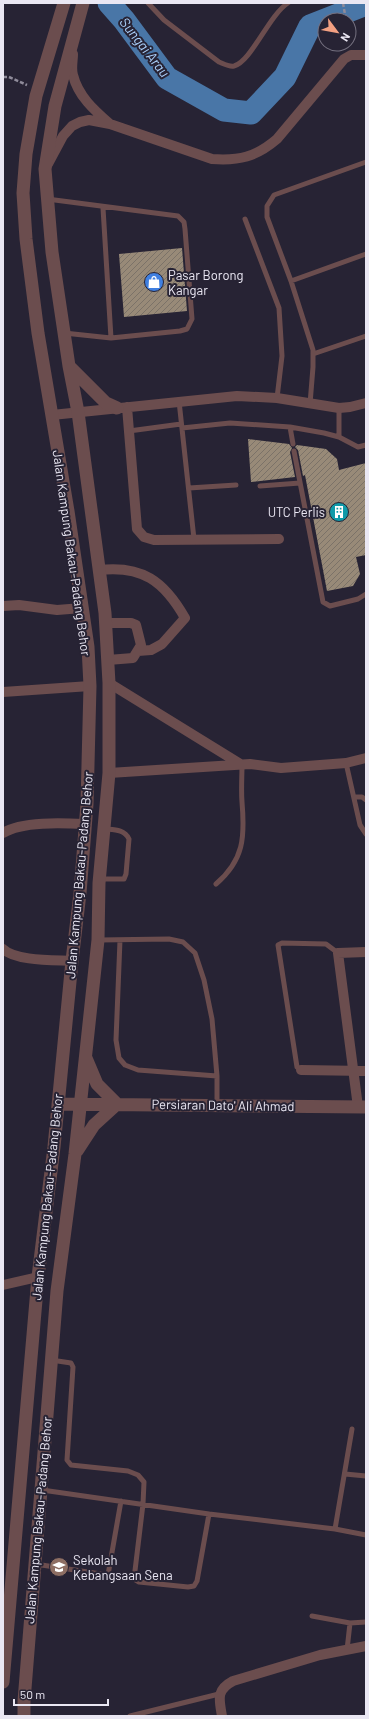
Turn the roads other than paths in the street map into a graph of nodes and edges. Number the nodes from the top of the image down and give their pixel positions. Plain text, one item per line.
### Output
1 (64, 3) edge
2 (83, 3) edge
3 (148, 3) edge
4 (288, 3) edge
5 (73, 38) junction
6 (366, 55) edge
7 (110, 124) junction
8 (366, 162) edge
9 (45, 169) junction
10 (46, 199) junction
11 (104, 208) junction
12 (245, 219) dead end
13 (366, 254) edge
14 (291, 280) junction
15 (64, 333) junction
16 (366, 336) edge
17 (111, 338) junction
18 (313, 354) junction
19 (69, 366) junction
20 (277, 398) junction
21 (179, 401) junction
22 (366, 403) edge
23 (310, 404) junction
24 (122, 407) junction
25 (339, 408) junction
26 (78, 412) junction
27 (52, 415) junction
28 (181, 426) junction
29 (290, 427) junction
30 (129, 431) junction
31 (338, 437) junction
32 (293, 444) dead end
33 (366, 445) edge
34 (294, 451) dead end
35 (300, 483) junction
36 (236, 485) dead end
37 (260, 486) dead end
38 (189, 488) junction
39 (194, 539) junction
40 (279, 539) dead end
41 (99, 570) junction
42 (366, 594) edge
43 (3, 606) edge
44 (82, 608) junction
45 (105, 623) junction
46 (138, 651) junction
47 (108, 660) junction
48 (109, 683) junction
49 (90, 686) junction
50 (3, 692) edge
51 (366, 758) edge
52 (346, 763) junction
53 (242, 765) junction
54 (109, 773) junction
55 (354, 797) junction
56 (366, 800) edge
57 (85, 824) junction
58 (103, 829) junction
59 (3, 833) edge
60 (366, 834) edge
61 (100, 879) junction
62 (216, 884) dead end
63 (98, 940) junction
64 (120, 940) junction
65 (3, 949) edge
66 (366, 952) edge
67 (338, 953) junction
68 (72, 961) junction
69 (85, 1053) junction
70 (301, 1070) joint
71 (354, 1072) junction
72 (366, 1072) edge
73 (217, 1076) junction
74 (80, 1103) junction
75 (58, 1104) junction
76 (117, 1104) junction
77 (216, 1106) junction
78 (362, 1107) edge
79 (75, 1154) junction
80 (38, 1277) junction
81 (3, 1285) edge
82 (51, 1360) junction
83 (352, 1429) dead end
84 (345, 1474) junction
85 (366, 1476) edge
86 (41, 1490) junction
87 (121, 1501) junction
88 (143, 1504) junction
89 (209, 1514) junction
90 (336, 1529) junction
91 (366, 1535) edge
92 (34, 1564) junction
93 (108, 1575) junction
94 (134, 1579) junction
95 (312, 1616) dead end
96 (366, 1622) edge
97 (350, 1623) junction
98 (366, 1646) edge
99 (347, 1650) junction
100 (3, 1682) edge
101 (222, 1690) junction
102 (24, 1716) edge
103 (130, 1716) edge
104 (222, 1716) edge

1 - 27 street, Jalan Kampung Bakau-Padang Behor
2 - 5 street, Jalan Kampung Bakau-Padang Behor
3 - 4 lane
5 - 7 street
5 - 9 street, Jalan Kampung Bakau-Padang Behor
6 - 7 street
7 - 9 street
8 - 14 lane
9 - 10 street, Jalan Kampung Bakau-Padang Behor
10 - 11 lane
10 - 15 street, Jalan Kampung Bakau-Padang Behor
11 - 17 lane
11 - 17 lane
12 - 20 lane
13 - 14 lane
14 - 18 lane
15 - 17 lane
15 - 19 street, Jalan Kampung Bakau-Padang Behor
16 - 18 lane
18 - 23 lane
19 - 24 street
19 - 26 street, Jalan Kampung Bakau-Padang Behor
20 - 21 street
20 - 23 street
21 - 24 street
21 - 28 lane
22 - 25 street
23 - 25 street
24 - 26 street
24 - 30 street
25 - 31 lane
26 - 27 street
26 - 41 street, Jalan Kampung Bakau-Padang Behor
27 - 44 street, Jalan Kampung Bakau-Padang Behor
28 - 29 lane
28 - 30 lane
28 - 38 lane
29 - 31 lane
29 - 32 lane
30 - 39 street
31 - 33 lane
34 - 35 lane
35 - 37 lane
35 - 42 lane
36 - 38 lane
38 - 39 lane
39 - 40 street
41 - 45 street, Jalan Kampung Bakau-Padang Behor
41 - 46 street
43 - 44 street
44 - 49 street, Jalan Kampung Bakau-Padang Behor
45 - 46 street
45 - 47 street, Jalan Kampung Bakau-Padang Behor
46 - 47 street
47 - 48 street, Jalan Kampung Bakau-Padang Behor
48 - 53 street
48 - 54 street, Jalan Kampung Bakau-Padang Behor
49 - 50 street
49 - 57 street, Jalan Kampung Bakau-Padang Behor
51 - 52 street
52 - 53 street
52 - 55 lane
53 - 54 street
53 - 62 lane
54 - 58 street, Jalan Kampung Bakau-Padang Behor
55 - 56 lane
55 - 60 lane
57 - 59 street
57 - 68 street, Jalan Kampung Bakau-Padang Behor
58 - 61 street, Jalan Kampung Bakau-Padang Behor
58 - 61 lane
61 - 63 street, Jalan Kampung Bakau-Padang Behor
63 - 64 lane
63 - 69 street, Jalan Kampung Bakau-Padang Behor
64 - 73 lane
64 - 73 lane
65 - 68 street
66 - 67 street
67 - 70 lane
67 - 71 street
68 - 75 street, Jalan Kampung Bakau-Padang Behor
69 - 74 street, Jalan Kampung Bakau-Padang Behor
69 - 76 street
70 - 71 street
71 - 72 street
71 - 78 street
73 - 77 lane
74 - 75 street, Persiaran Dato' Ali Ahmad
74 - 76 street, Persiaran Dato' Ali Ahmad
74 - 79 street, Jalan Kampung Bakau-Padang Behor
75 - 80 street, Jalan Kampung Bakau-Padang Behor
76 - 77 street, Persiaran Dato' Ali Ahmad
76 - 79 street
77 - 78 street, Persiaran Dato' Ali Ahmad
79 - 82 street, Jalan Kampung Bakau-Padang Behor
80 - 81 street
80 - 100 street, Jalan Kampung Bakau-Padang Behor
82 - 86 street, Jalan Kampung Bakau-Padang Behor
82 - 88 lane
83 - 84 lane
84 - 85 lane
84 - 90 lane
86 - 87 lane
86 - 92 street, Jalan Kampung Bakau-Padang Behor
87 - 88 lane
87 - 93 lane
88 - 89 lane
88 - 94 lane
89 - 90 lane
89 - 94 lane
90 - 91 lane
92 - 93 lane
92 - 102 street, Jalan Kampung Bakau-Padang Behor
93 - 94 lane
95 - 97 lane
96 - 97 lane
97 - 99 lane
98 - 99 street
99 - 101 street
101 - 103 lane
101 - 104 street

